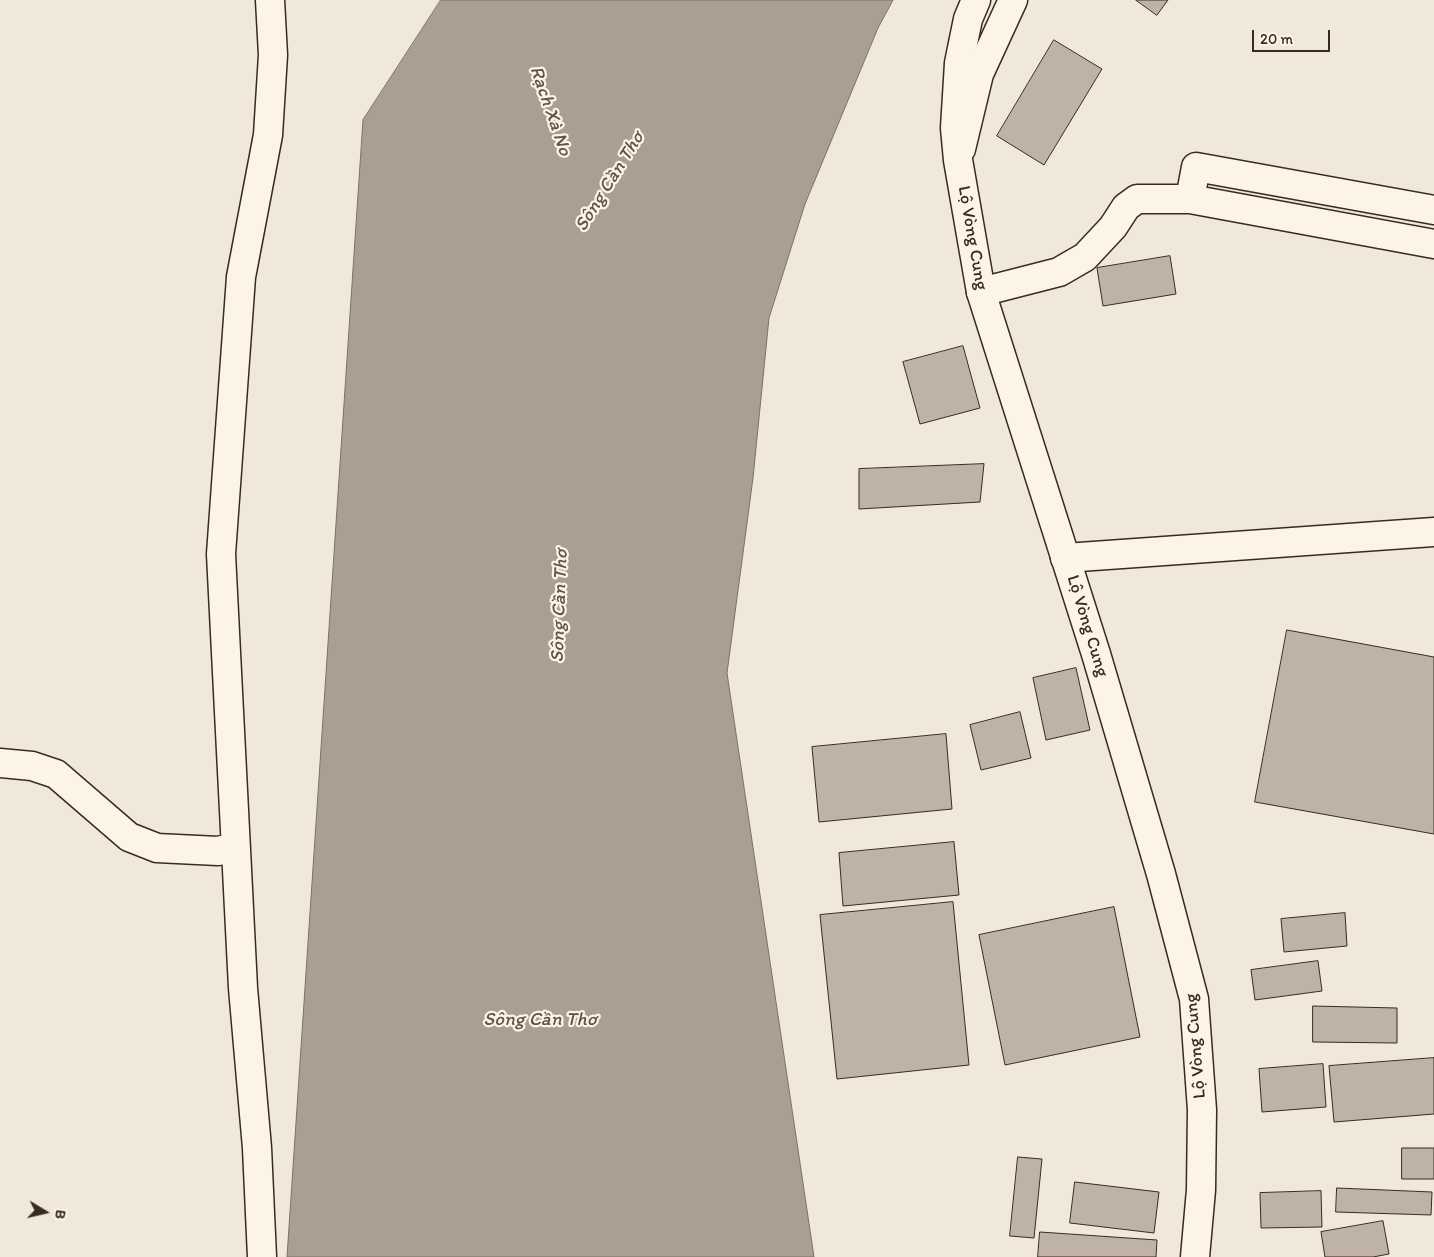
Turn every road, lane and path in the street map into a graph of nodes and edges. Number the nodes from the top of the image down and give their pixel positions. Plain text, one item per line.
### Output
1 (270, 0) edge
2 (976, 0) edge
3 (1014, 0) edge
4 (958, 160) junction
5 (1190, 199) junction
6 (1434, 210) edge
7 (1434, 244) edge
8 (981, 292) junction
9 (1434, 532) edge
10 (1065, 558) junction
11 (0, 764) edge
12 (235, 847) junction
13 (262, 1257) edge
14 (1195, 1257) edge

1 - 12 street
2 - 4 street, Lộ Vòng Cung
3 - 4 street
4 - 8 street, Lộ Vòng Cung
5 - 6 street
5 - 7 street
5 - 8 street
8 - 10 street, Lộ Vòng Cung
9 - 10 street
10 - 14 street, Lộ Vòng Cung
11 - 12 street
12 - 13 street

